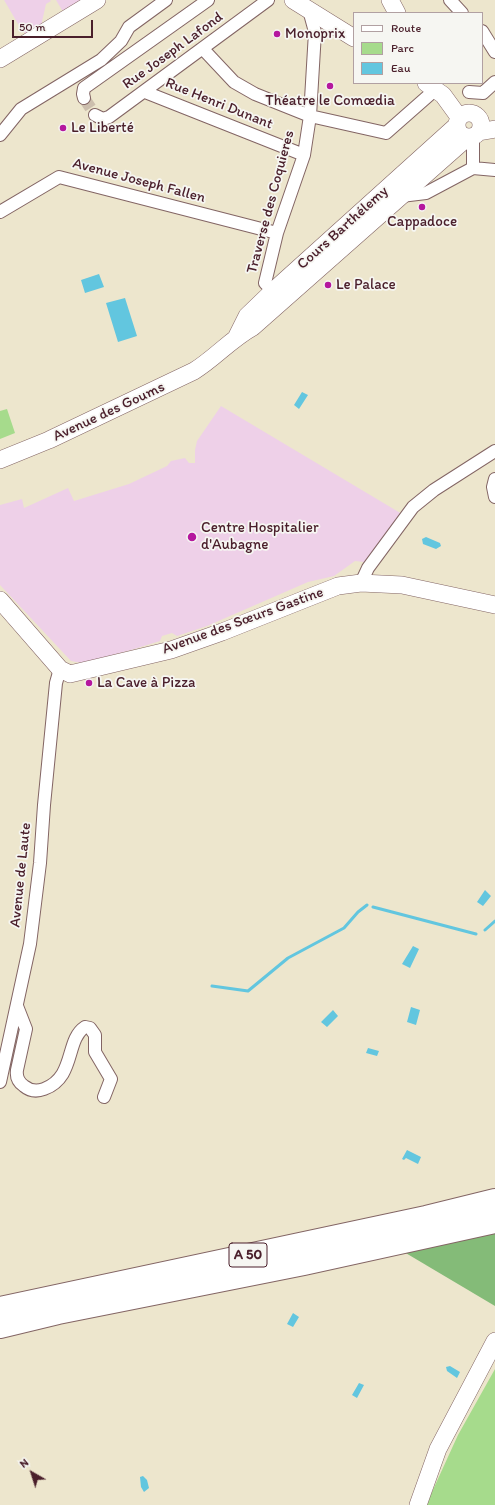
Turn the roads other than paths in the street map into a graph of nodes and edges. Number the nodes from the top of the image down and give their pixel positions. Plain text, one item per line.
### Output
1 (97, 0) edge
2 (166, 0) edge
3 (208, 0) edge
4 (268, 0) edge
5 (293, 0) edge
6 (390, 0) edge
7 (450, 0) edge
8 (309, 10) junction
9 (396, 12) edge
10 (461, 12) edge
11 (483, 32) edge
12 (353, 37) edge
13 (494, 46) edge
14 (203, 49) junction
15 (0, 59) edge
16 (495, 82) edge
17 (435, 85) edge
18 (145, 92) junction
19 (469, 92) dead end
20 (84, 98) dead end
21 (95, 115) dead end
22 (310, 116) junction
23 (495, 125) edge
24 (472, 126) edge
25 (0, 135) edge
26 (304, 155) junction
27 (473, 168) junction
28 (495, 170) edge
29 (401, 196) junction
30 (0, 212) edge
31 (277, 234) junction
32 (277, 296) junction
33 (237, 336) joint
34 (495, 451) edge
35 (0, 460) edge
36 (495, 479) edge
37 (495, 497) edge
38 (361, 583) junction
39 (0, 600) edge
40 (495, 605) edge
41 (60, 669) junction
42 (17, 1006) junction
43 (0, 1082) edge
44 (104, 1097) dead end
45 (495, 1200) edge
46 (495, 1222) edge
47 (0, 1308) edge
48 (0, 1327) edge
49 (495, 1341) edge
50 (418, 1505) edge

1 - 15 main road
2 - 25 street
3 - 20 street
4 - 14 street, Rue Joseph Lafond
5 - 8 main road
6 - 9 main road
7 - 10 street
8 - 12 main road
8 - 22 street, Traverse des Coquieres
11 - 13 street
14 - 18 street, Rue Joseph Lafond
14 - 22 street
16 - 19 street
17 - 22 street
17 - 24 main road
18 - 21 street, Rue Joseph Lafond
18 - 26 street, Rue Henri Dunant
22 - 26 street, Traverse des Coquieres
23 - 24 main road
24 - 27 street
24 - 29 main road
24 - 32 main road, Cours Barthélemy
26 - 31 street, Traverse des Coquieres
27 - 28 street
27 - 29 street
29 - 32 main road
30 - 31 street, Avenue Joseph Fallen
31 - 32 street, Traverse des Coquieres
32 - 33 main road, Cours Barthélemy
33 - 35 main road, Avenue des Goums
34 - 38 street
36 - 37 street
38 - 40 main road, Avenue des Sœurs Gastine
38 - 41 main road, Avenue des Sœurs Gastine
39 - 41 main road
41 - 42 street, Avenue de Laute
42 - 43 street, Avenue de Laute
42 - 44 street
45 - 47 highway, A 50
46 - 48 highway, A 50
49 - 50 main road

